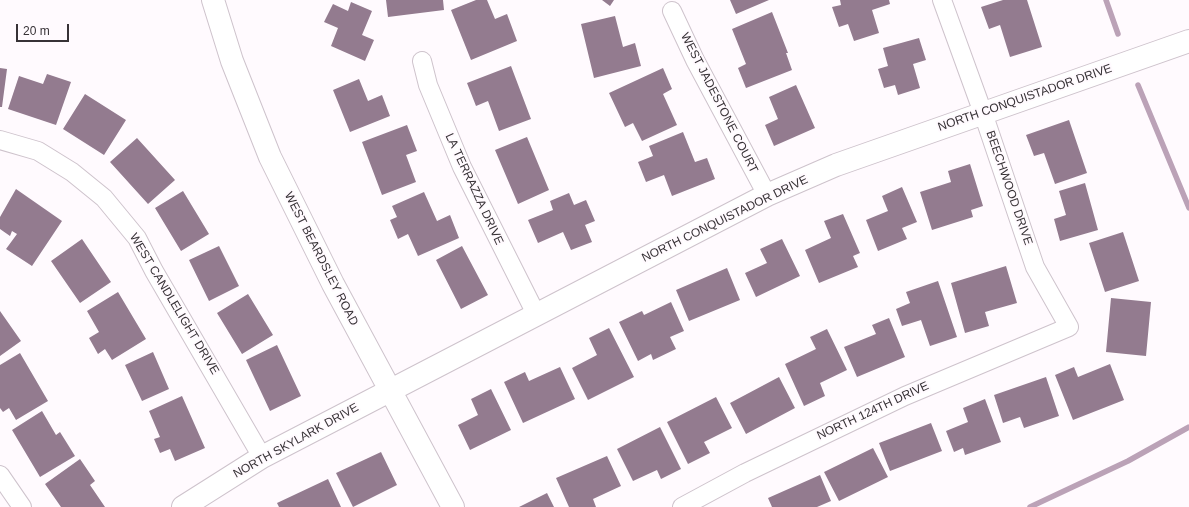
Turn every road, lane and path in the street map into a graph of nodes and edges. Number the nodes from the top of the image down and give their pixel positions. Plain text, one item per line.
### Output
1 (213, 0) edge
2 (942, 0) edge
3 (672, 11) dead end
4 (1189, 41) edge
5 (422, 61) dead end
6 (983, 113) junction
7 (0, 140) edge
8 (767, 195) junction
9 (536, 314) junction
10 (1069, 327) joint
11 (389, 390) junction
12 (262, 457) junction
13 (0, 475) edge
14 (22, 507) edge
15 (183, 507) edge
16 (453, 507) edge
17 (682, 507) edge

1 - 11 street, WEST BEARDSLEY ROAD
2 - 6 street, BEECHWOOD DRIVE
3 - 8 street, WEST JADESTONE COURT
4 - 6 street, NORTH CONQUISTADOR DRIVE
5 - 9 street, LA TERRAZZA DRIVE
6 - 8 street, NORTH CONQUISTADOR DRIVE
6 - 10 street, BEECHWOOD DRIVE
7 - 12 street, WEST CANDLELIGHT DRIVE
8 - 9 street, NORTH CONQUISTADOR DRIVE
9 - 11 street, NORTH CONQUISTADOR DRIVE
10 - 17 street, NORTH 124TH DRIVE
11 - 12 street, NORTH SKYLARK DRIVE
11 - 16 street, WEST BEARDSLEY ROAD
12 - 15 street, NORTH SKYLARK DRIVE
13 - 14 street

